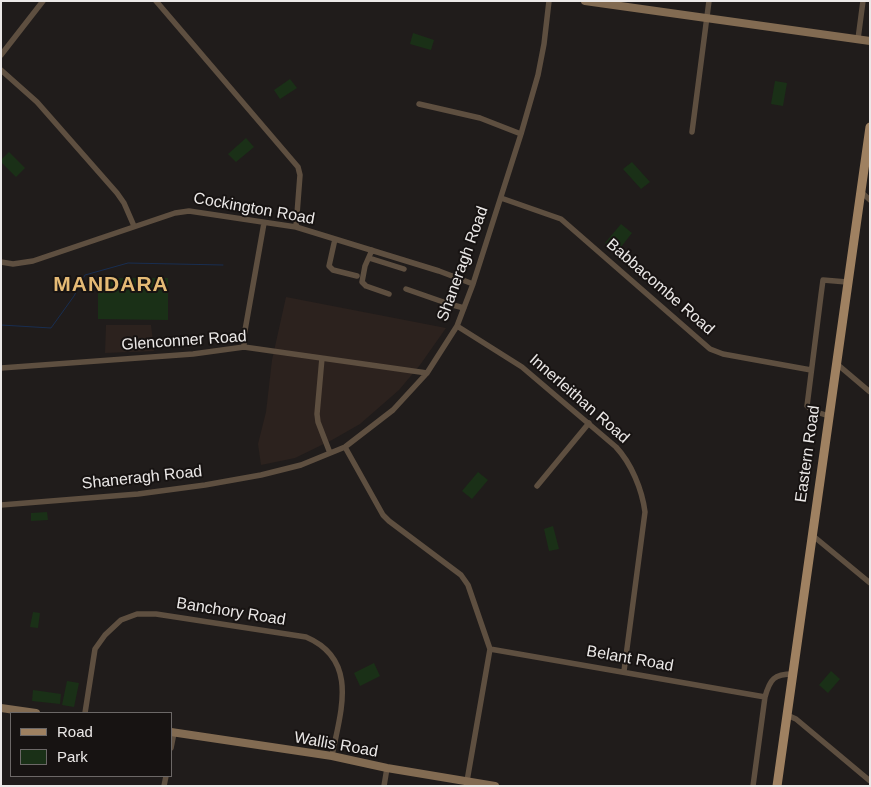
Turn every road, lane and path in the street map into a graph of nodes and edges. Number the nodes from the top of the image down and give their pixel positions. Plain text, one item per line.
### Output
1 (43, 1) edge
2 (156, 1) edge
3 (549, 1) edge
4 (585, 1) edge
5 (709, 1) edge
6 (863, 1) edge
7 (707, 18) junction
8 (858, 39) junction
9 (870, 41) edge
10 (1, 55) edge
11 (1, 70) edge
12 (419, 104) dead end
13 (870, 127) edge
14 (692, 132) dead end
15 (521, 134) junction
16 (860, 191) junction
17 (501, 198) junction
18 (870, 200) edge
19 (264, 223) junction
20 (134, 226) junction
21 (296, 227) junction
22 (335, 239) junction
23 (372, 250) junction
24 (369, 258) junction
25 (1, 262) edge
26 (404, 269) dead end
27 (357, 276) dead end
28 (847, 282) junction
29 (472, 284) junction
30 (406, 289) dead end
31 (389, 294) dead end
32 (464, 308) junction
33 (456, 326) junction
34 (244, 348) junction
35 (322, 358) junction
36 (837, 364) junction
37 (1, 368) edge
38 (812, 370) junction
39 (428, 374) junction
40 (870, 392) edge
41 (829, 416) junction
42 (589, 423) junction
43 (345, 446) junction
44 (330, 453) junction
45 (537, 486) dead end
46 (1, 505) edge
47 (812, 535) junction
48 (870, 583) edge
49 (490, 649) junction
50 (624, 672) junction
51 (793, 674) junction
52 (765, 696) junction
53 (1, 708) edge
54 (29, 712) edge
55 (85, 712) edge
56 (787, 715) junction
57 (173, 732) edge
58 (332, 756) junction
59 (387, 768) junction
60 (467, 781) junction
61 (870, 781) edge
62 (384, 786) edge
63 (495, 786) edge
64 (753, 786) edge
65 (777, 786) edge

1 - 10 street
2 - 21 street
3 - 15 street, Shaneragh Road
4 - 7 street
5 - 7 street
6 - 8 street
7 - 8 street
7 - 14 street
8 - 9 street
11 - 20 street
12 - 15 street
13 - 16 main road, Eastern Road
15 - 17 street, Shaneragh Road
16 - 18 street
16 - 28 main road, Eastern Road
17 - 29 street, Shaneragh Road
17 - 38 street, Babbacombe Road
19 - 20 street, Cockington Road
19 - 21 street, Cockington Road
19 - 34 street
20 - 25 street, Cockington Road
21 - 22 street, Cockington Road
22 - 23 street, Cockington Road
22 - 27 street
23 - 24 street
23 - 29 street, Cockington Road
24 - 26 street
24 - 31 street
28 - 36 main road, Eastern Road
28 - 38 street
29 - 32 street, Shaneragh Road
30 - 32 street
32 - 33 street, Shaneragh Road
33 - 39 street, Shaneragh Road
33 - 42 street, Innerleithan Road
34 - 35 street, Glenconner Road
34 - 37 street, Glenconner Road
35 - 39 street, Glenconner Road
35 - 44 street
36 - 40 street
36 - 41 main road, Eastern Road
38 - 41 street
39 - 43 street, Shaneragh Road
41 - 47 main road, Eastern Road
42 - 45 street
42 - 50 street, Innerleithan Road
43 - 44 street, Shaneragh Road
43 - 49 street
44 - 46 street, Shaneragh Road
47 - 48 street
47 - 51 main road, Eastern Road
49 - 50 street, Belant Road
49 - 60 street
50 - 52 street, Belant Road
51 - 52 street
51 - 56 main road, Eastern Road
52 - 64 street
53 - 54 street
55 - 58 street, Banchory Road
56 - 61 street
56 - 65 main road, Eastern Road
57 - 58 street, Wallis Road
58 - 59 street, Wallis Road
59 - 60 street, Wallis Road
59 - 62 street
60 - 63 street, Wallis Road

